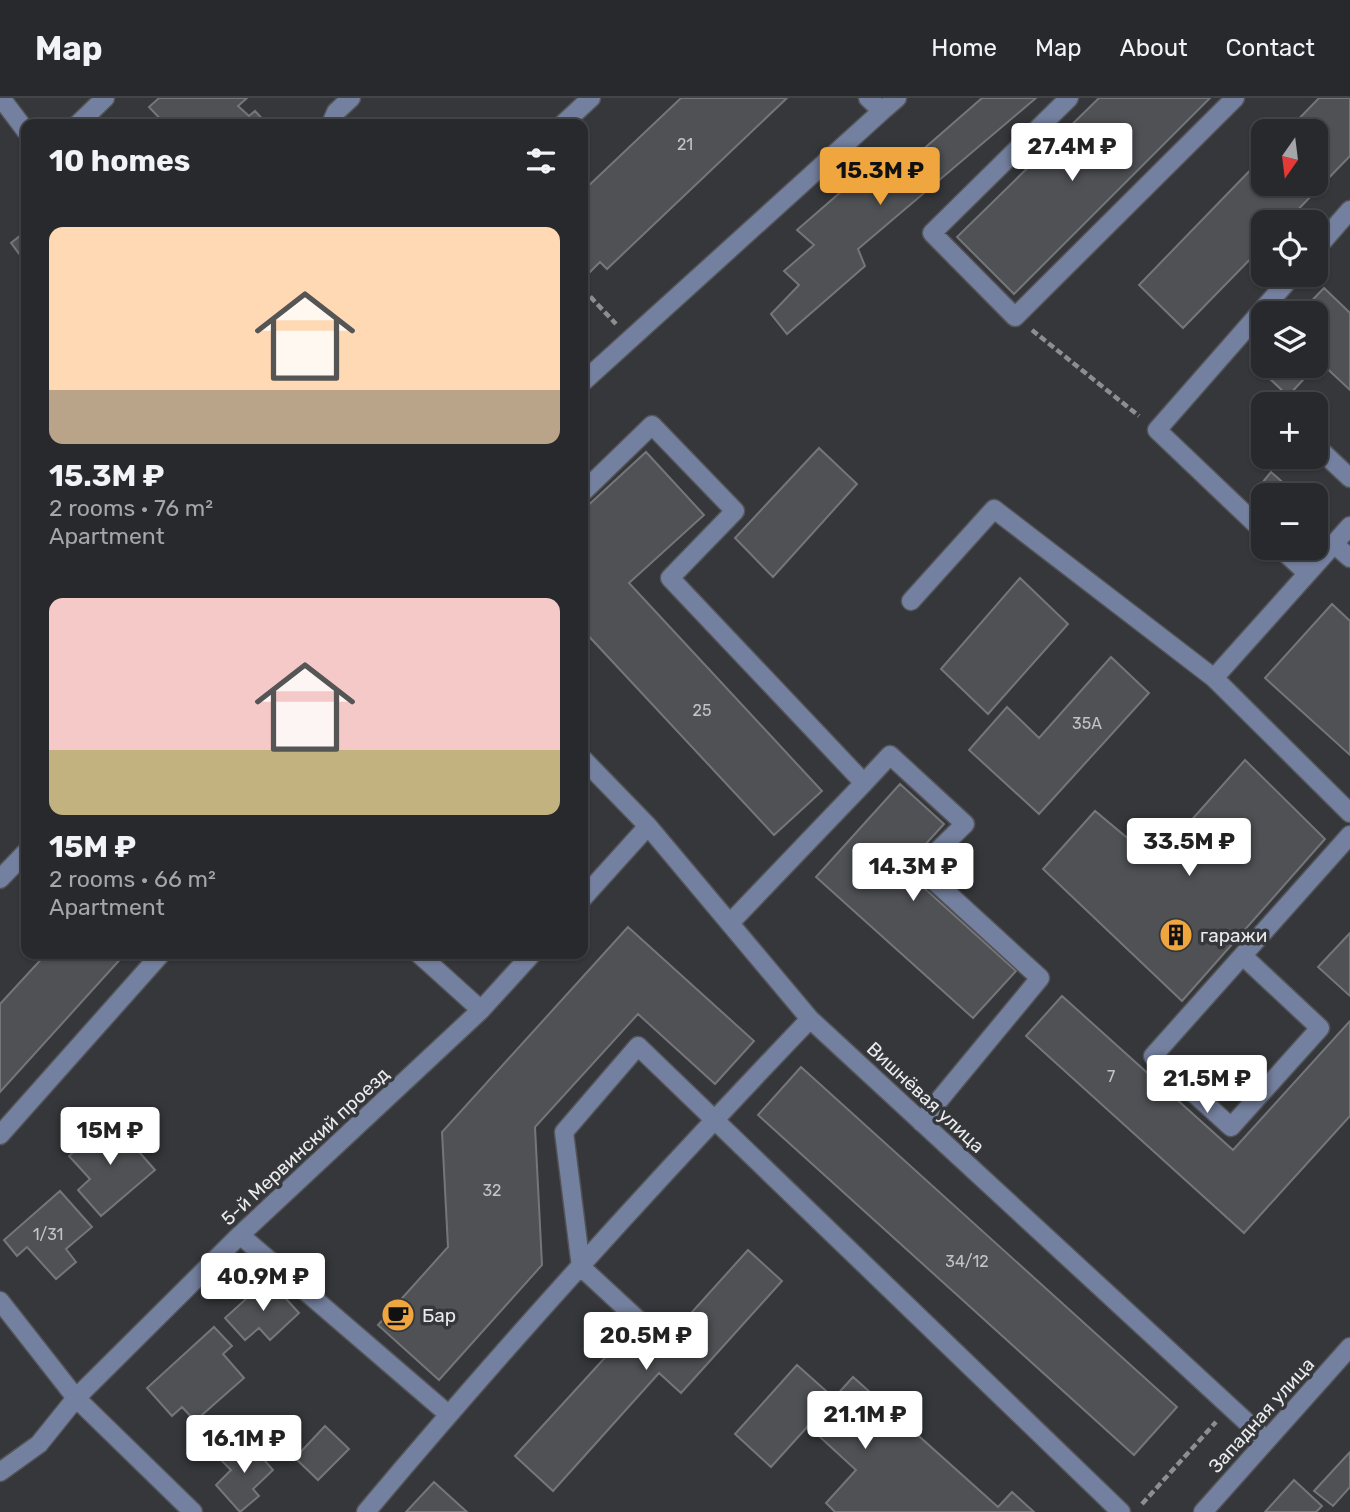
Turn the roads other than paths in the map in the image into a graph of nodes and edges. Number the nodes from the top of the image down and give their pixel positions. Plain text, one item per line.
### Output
1 (1, 98) edge
2 (105, 98) edge
3 (351, 98) edge
4 (591, 98) edge
5 (868, 98) edge
6 (897, 98) edge
7 (1069, 98) edge
8 (1235, 98) edge
9 (882, 111) junction
10 (83, 119) edge
11 (333, 119) edge
12 (568, 119) edge
13 (21, 124) edge
14 (1350, 210) edge
15 (1328, 235) edge
16 (1282, 287) edge
17 (588, 378) edge
18 (1328, 457) edge
19 (1350, 478) edge
20 (588, 487) edge
21 (1251, 520) edge
22 (1350, 526) edge
23 (1334, 544) junction
24 (1350, 558) edge
25 (1293, 560) edge
26 (1307, 573) junction
27 (911, 601) dead end
28 (1214, 678) junction
29 (588, 764) edge
30 (863, 783) junction
31 (1350, 813) edge
32 (648, 826) junction
33 (1350, 835) edge
34 (21, 857) edge
35 (0, 879) edge
36 (588, 892) edge
37 (730, 923) junction
38 (1243, 956) junction
39 (158, 959) edge
40 (425, 959) edge
41 (527, 959) edge
42 (481, 1010) junction
43 (810, 1019) junction
44 (715, 1119) junction
45 (921, 1122) junction
46 (0, 1135) edge
47 (240, 1235) junction
48 (581, 1267) junction
49 (0, 1300) edge
50 (647, 1328) dead end
51 (1350, 1347) edge
52 (76, 1398) junction
53 (448, 1414) junction
54 (1266, 1440) junction
55 (0, 1472) edge
56 (193, 1512) edge
57 (366, 1512) edge
58 (1121, 1512) edge
59 (1203, 1512) edge

1 - 13 street
2 - 10 street
3 - 11 street
4 - 12 street
5 - 9 street
6 - 9 street
7 - 8 street
9 - 17 street
14 - 15 street
16 - 21 street
18 - 19 street
20 - 30 street
22 - 23 street
23 - 24 street
23 - 26 street
25 - 26 street
26 - 28 street
27 - 28 street
28 - 31 street
29 - 32 street, Вишнёвая улица
30 - 37 street
30 - 45 street
32 - 36 street
32 - 37 street, Вишнёвая улица
33 - 38 street
34 - 35 street
37 - 43 street, Вишнёвая улица
38 - 38 street
39 - 46 street
40 - 42 street
41 - 42 street, 5-й Мервинский проезд
42 - 47 street, 5-й Мервинский проезд
43 - 44 street
43 - 45 street, Вишнёвая улица
44 - 48 street
44 - 48 street
44 - 58 street
45 - 54 street, Вишнёвая улица
47 - 52 street, 5-й Мервинский проезд
47 - 53 street
48 - 50 street
48 - 53 street
49 - 52 street
51 - 54 street, Западная улица
52 - 55 street, 5-й Мервинский проезд
52 - 56 street
53 - 57 street
54 - 59 street, Западная улица

